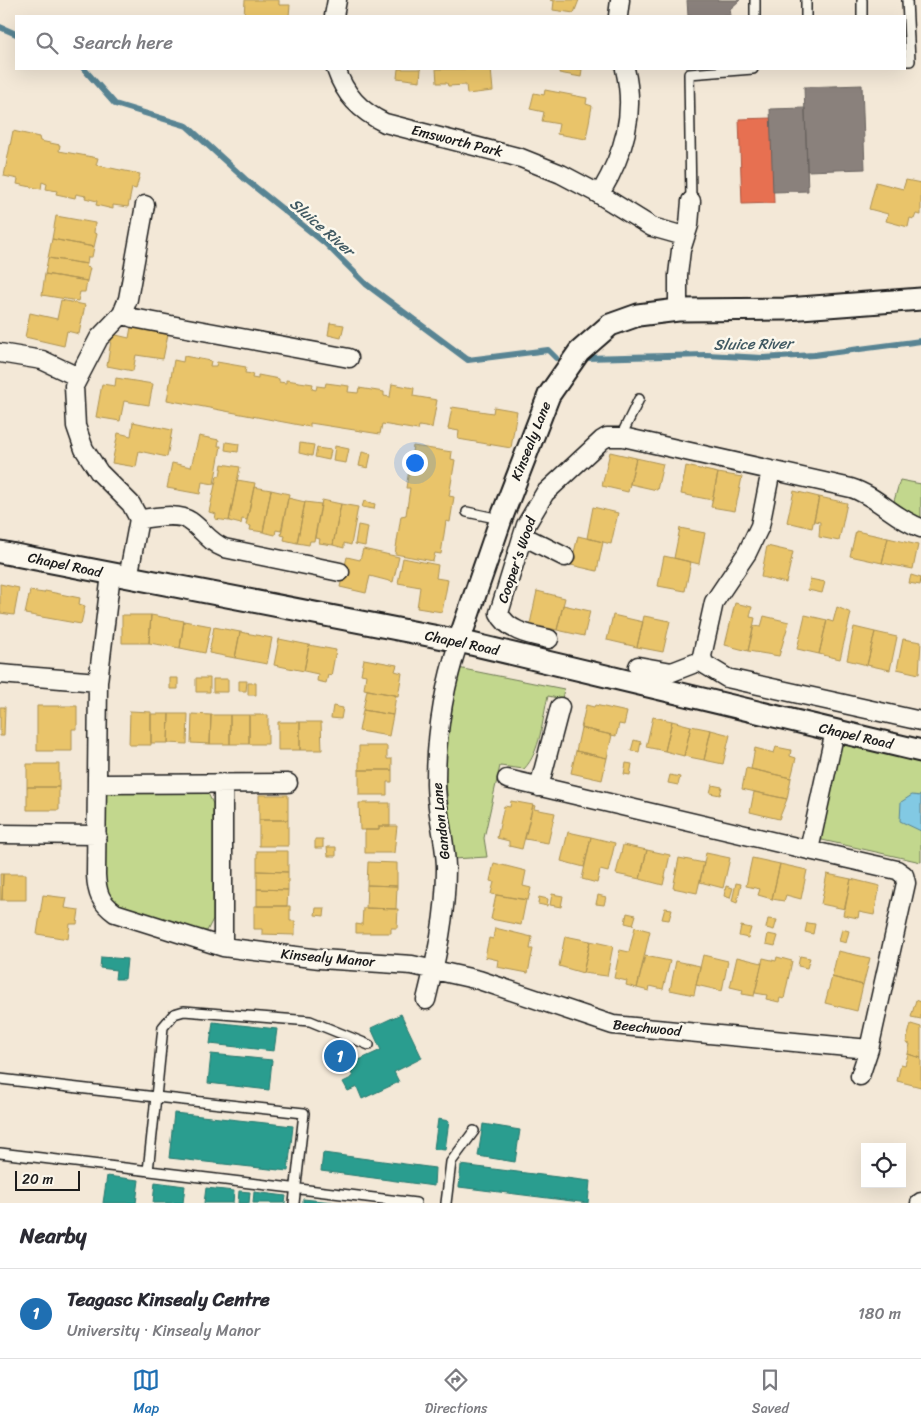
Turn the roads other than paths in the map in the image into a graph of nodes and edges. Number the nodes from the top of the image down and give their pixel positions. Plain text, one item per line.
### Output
1 (337, 0) edge
2 (620, 0) edge
3 (756, 0) edge
4 (806, 0) edge
5 (862, 0) edge
6 (907, 0) edge
7 (334, 15) edge
8 (618, 15) edge
9 (756, 15) edge
10 (806, 15) edge
11 (862, 15) edge
12 (906, 61) edge
13 (337, 70) edge
14 (625, 70) edge
15 (740, 70) edge
16 (597, 193) junction
17 (690, 201) joint
18 (145, 205) dead end
19 (684, 236) junction
20 (921, 299) edge
21 (678, 310) junction
22 (122, 314) junction
23 (0, 353) edge
24 (349, 358) dead end
25 (78, 377) junction
26 (639, 399) dead end
27 (618, 436) junction
28 (771, 470) junction
29 (468, 512) dead end
30 (139, 519) junction
31 (501, 519) junction
32 (921, 528) edge
33 (523, 536) junction
34 (0, 552) edge
35 (565, 557) dead end
36 (340, 572) dead end
37 (120, 576) junction
38 (549, 639) dead end
39 (459, 642) junction
40 (703, 660) junction
41 (638, 666) dead end
42 (0, 674) edge
43 (98, 682) junction
44 (560, 707) dead end
45 (921, 721) edge
46 (835, 731) junction
47 (921, 751) edge
48 (507, 779) dead end
49 (288, 782) dead end
50 (223, 783) junction
51 (98, 784) junction
52 (539, 787) junction
53 (0, 834) edge
54 (97, 835) junction
55 (808, 850) junction
56 (223, 947) junction
57 (433, 971) junction
58 (426, 1000) dead end
59 (369, 1045) dead end
60 (869, 1049) junction
61 (860, 1076) dead end
62 (0, 1079) edge
63 (156, 1096) junction
64 (474, 1131) dead end
65 (0, 1154) edge
66 (148, 1171) junction
67 (295, 1189) junction
68 (294, 1203) edge
69 (416, 1203) edge
70 (446, 1203) edge

1 - 7 street
2 - 8 street
3 - 9 lane
4 - 10 lane
5 - 11 lane
6 - 12 lane
13 - 16 street, Emsworth Park
14 - 16 street
15 - 17 lane
16 - 19 street, Emsworth Park
17 - 19 street
18 - 22 street
19 - 21 street
20 - 21 street, Kinsealy Lane
21 - 31 street, Kinsealy Lane
22 - 24 street
22 - 25 street
23 - 25 street
25 - 30 street
26 - 27 lane
27 - 28 street
27 - 33 street, Cooper's Wood
28 - 32 street
28 - 40 street
29 - 31 lane
30 - 36 street
30 - 37 street, Kinsealy Manor
31 - 39 street, Kinsealy Lane
33 - 35 street
33 - 38 street, Cooper's Wood
34 - 37 street, Chapel Road
37 - 39 street, Chapel Road
37 - 43 street, Kinsealy Manor
39 - 46 street, Chapel Road
39 - 57 street, Gandon Lane
40 - 41 street
40 - 45 street
42 - 43 street
43 - 51 street, Kinsealy Manor
44 - 52 street
46 - 47 street, Chapel Road
46 - 55 street
48 - 52 street
49 - 50 street
50 - 51 street
50 - 56 street
51 - 54 street, Kinsealy Manor
52 - 55 street
53 - 54 street
54 - 56 street, Kinsealy Manor
55 - 60 street
56 - 57 street, Kinsealy Manor
57 - 58 street, Gandon Lane
57 - 60 street, Beechwood
59 - 63 lane
60 - 61 street
62 - 63 lane
63 - 66 lane
63 - 67 lane
64 - 70 lane
65 - 66 lane
66 - 67 lane
67 - 68 lane
67 - 69 lane

